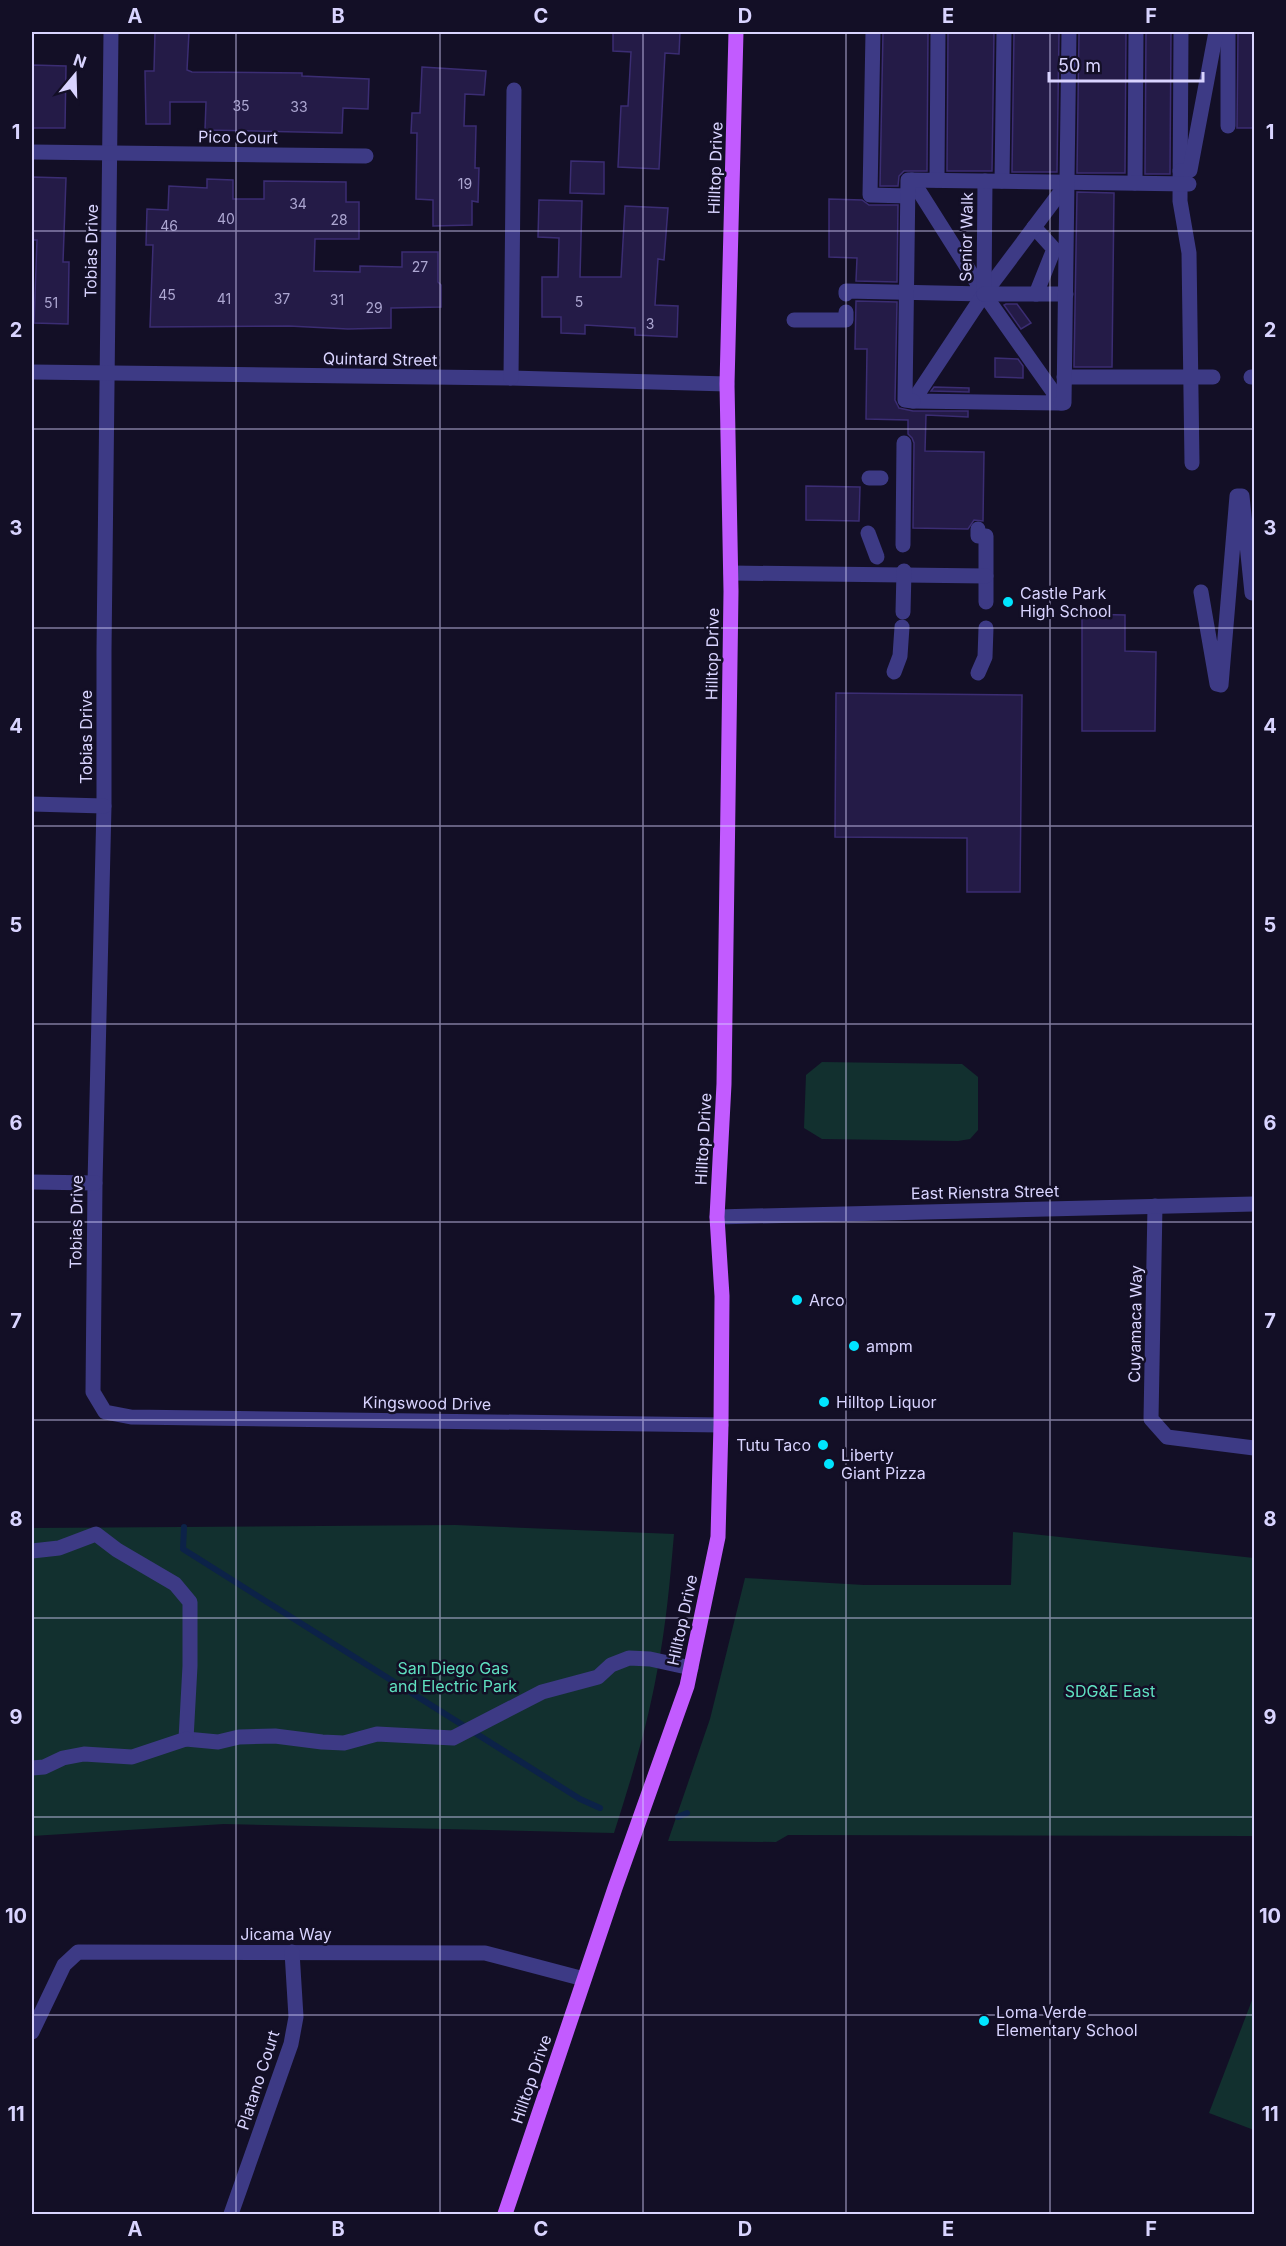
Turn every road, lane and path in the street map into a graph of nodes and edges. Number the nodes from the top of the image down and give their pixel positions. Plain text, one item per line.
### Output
1 (111, 32) edge
2 (736, 32) edge
3 (873, 32) edge
4 (938, 32) edge
5 (1004, 32) edge
6 (1069, 32) edge
7 (1136, 32) edge
8 (1182, 32) edge
9 (1216, 32) edge
10 (1228, 32) edge
11 (514, 90) dead end
12 (1228, 126) dead end
13 (32, 152) edge
14 (110, 154) junction
15 (366, 156) dead end
16 (1183, 179) junction
17 (912, 180) junction
18 (937, 180) junction
19 (985, 181) junction
20 (1002, 181) junction
21 (1068, 182) junction
22 (1135, 183) junction
23 (908, 196) junction
24 (1034, 227) junction
25 (1061, 249) junction
26 (906, 292) junction
27 (846, 294) dead end
28 (984, 294) junction
29 (1036, 294) junction
30 (1066, 294) junction
31 (846, 312) dead end
32 (794, 320) dead end
33 (32, 372) edge
34 (108, 374) junction
35 (1064, 377) junction
36 (1191, 377) junction
37 (1213, 377) dead end
38 (511, 378) junction
39 (727, 384) junction
40 (913, 401) junction
41 (1061, 404) junction
42 (904, 443) dead end
43 (1192, 463) dead end
44 (978, 529) dead end
45 (868, 533) dead end
46 (907, 536) dead end
47 (877, 556) dead end
48 (731, 573) junction
49 (904, 573) junction
50 (986, 576) junction
51 (1201, 592) dead end
52 (1252, 593) edge
53 (986, 602) dead end
54 (986, 628) dead end
55 (894, 672) dead end
56 (978, 673) dead end
57 (32, 804) edge
58 (104, 806) junction
59 (32, 1182) edge
60 (95, 1183) junction
61 (1254, 1204) edge
62 (1155, 1206) junction
63 (717, 1216) junction
64 (131, 1417) joint
65 (722, 1425) junction
66 (1254, 1448) edge
67 (32, 1551) edge
68 (691, 1668) junction
69 (186, 1739) junction
70 (32, 1768) edge
71 (292, 1952) junction
72 (584, 1979) junction
73 (32, 2032) edge
74 (231, 2214) edge
75 (505, 2214) edge

1 - 14 street, Tobias Drive
2 - 39 main road, Hilltop Drive
3 - 23 street
4 - 18 street
5 - 20 street
6 - 21 street
7 - 22 street
8 - 16 street
9 - 16 street
10 - 12 street
11 - 38 street
13 - 14 street, Pico Court
14 - 15 street, Pico Court
14 - 34 street, Tobias Drive
16 - 22 street
16 - 36 street
17 - 18 street
17 - 23 street
17 - 28 street
18 - 19 street
19 - 20 street
19 - 28 street, Senior Walk
20 - 21 street
21 - 22 street
21 - 24 street
21 - 25 street
23 - 26 street
24 - 25 street
24 - 28 street
25 - 29 street
25 - 30 street
26 - 27 street
26 - 28 street
26 - 40 street
28 - 29 street
28 - 40 street
28 - 41 street
29 - 30 street
30 - 35 street
31 - 32 street
33 - 34 street, Quintard Street
34 - 38 street, Quintard Street
34 - 58 street, Tobias Drive
35 - 36 street
35 - 41 street
36 - 37 street
36 - 43 street
38 - 39 street, Quintard Street
39 - 48 main road, Hilltop Drive
40 - 41 street
42 - 46 street
44 - 50 street
45 - 47 street
48 - 49 street
48 - 63 main road, Hilltop Drive
49 - 50 street
49 - 55 street
50 - 53 street
51 - 52 street
54 - 56 street
57 - 58 street
58 - 60 street, Tobias Drive
59 - 60 street
60 - 64 street, Tobias Drive
61 - 62 street, East Rienstra Street
62 - 63 street, East Rienstra Street
62 - 66 street, Cuyamaca Way
63 - 65 main road, Hilltop Drive
64 - 65 street, Kingswood Drive
65 - 68 main road, Hilltop Drive
67 - 69 street
68 - 69 street
68 - 72 main road, Hilltop Drive
69 - 70 street
71 - 72 street, Jicama Way
71 - 73 street, Jicama Way
71 - 74 street, Platano Court
72 - 75 main road, Hilltop Drive

